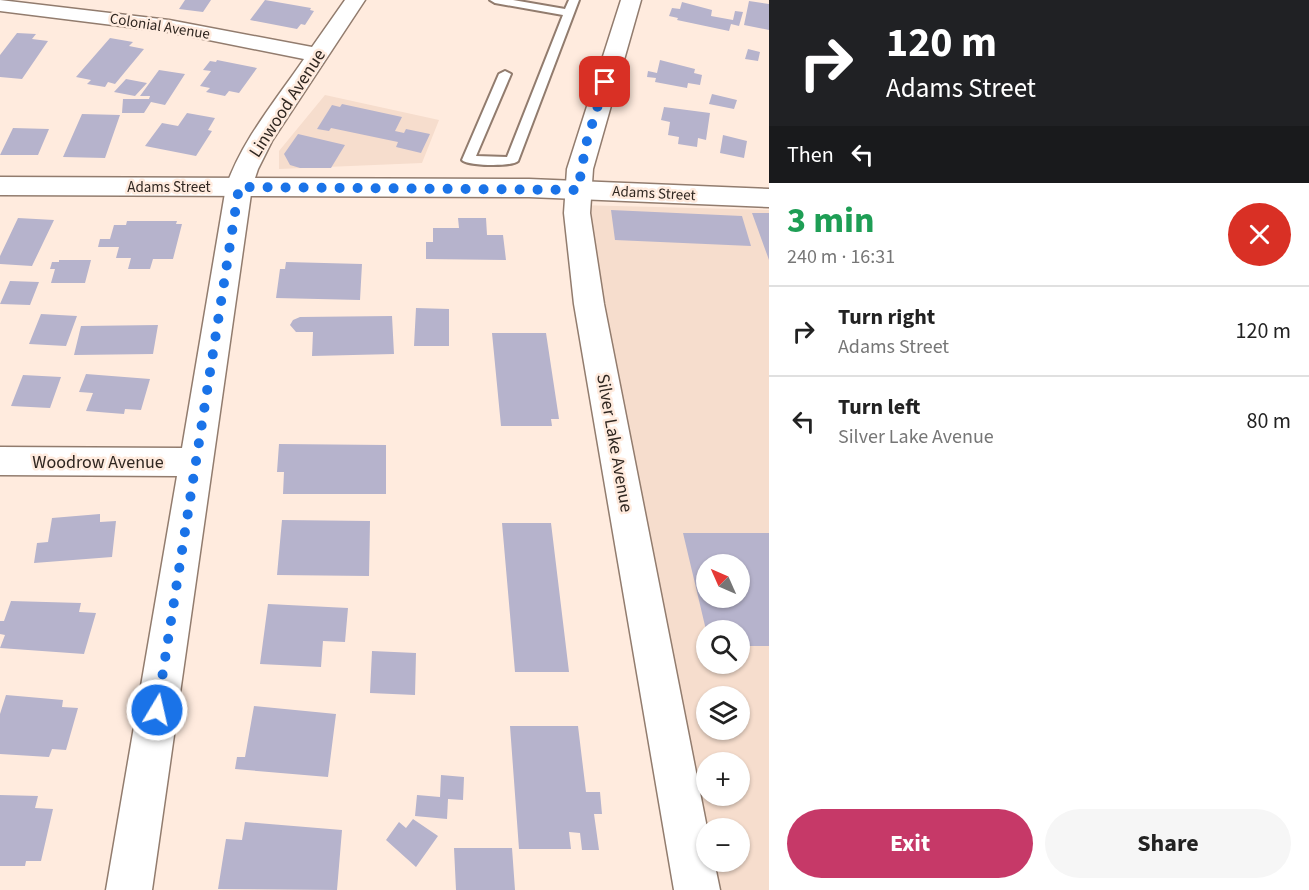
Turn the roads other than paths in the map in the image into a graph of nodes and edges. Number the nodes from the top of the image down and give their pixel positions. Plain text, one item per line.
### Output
1 (355, 0) edge
2 (495, 0) edge
3 (574, 0) edge
4 (631, 0) edge
5 (0, 5) edge
6 (569, 13) junction
7 (318, 55) junction
8 (505, 74) dead end
9 (0, 186) edge
10 (239, 187) junction
11 (578, 190) junction
12 (769, 198) edge
13 (0, 462) edge
14 (196, 462) junction
15 (129, 890) edge
16 (697, 890) edge

1 - 7 street, Linwood Avenue
2 - 6 lane
3 - 6 lane
4 - 11 street, Silver Lake Avenue
5 - 7 street, Colonial Avenue
6 - 8 lane
7 - 10 street, Linwood Avenue
9 - 10 street, Adams Street
10 - 11 street, Adams Street
10 - 14 street, Linwood Avenue
11 - 12 street, Adams Street
11 - 16 street, Silver Lake Avenue
13 - 14 street, Woodrow Avenue
14 - 15 street, Linwood Avenue

